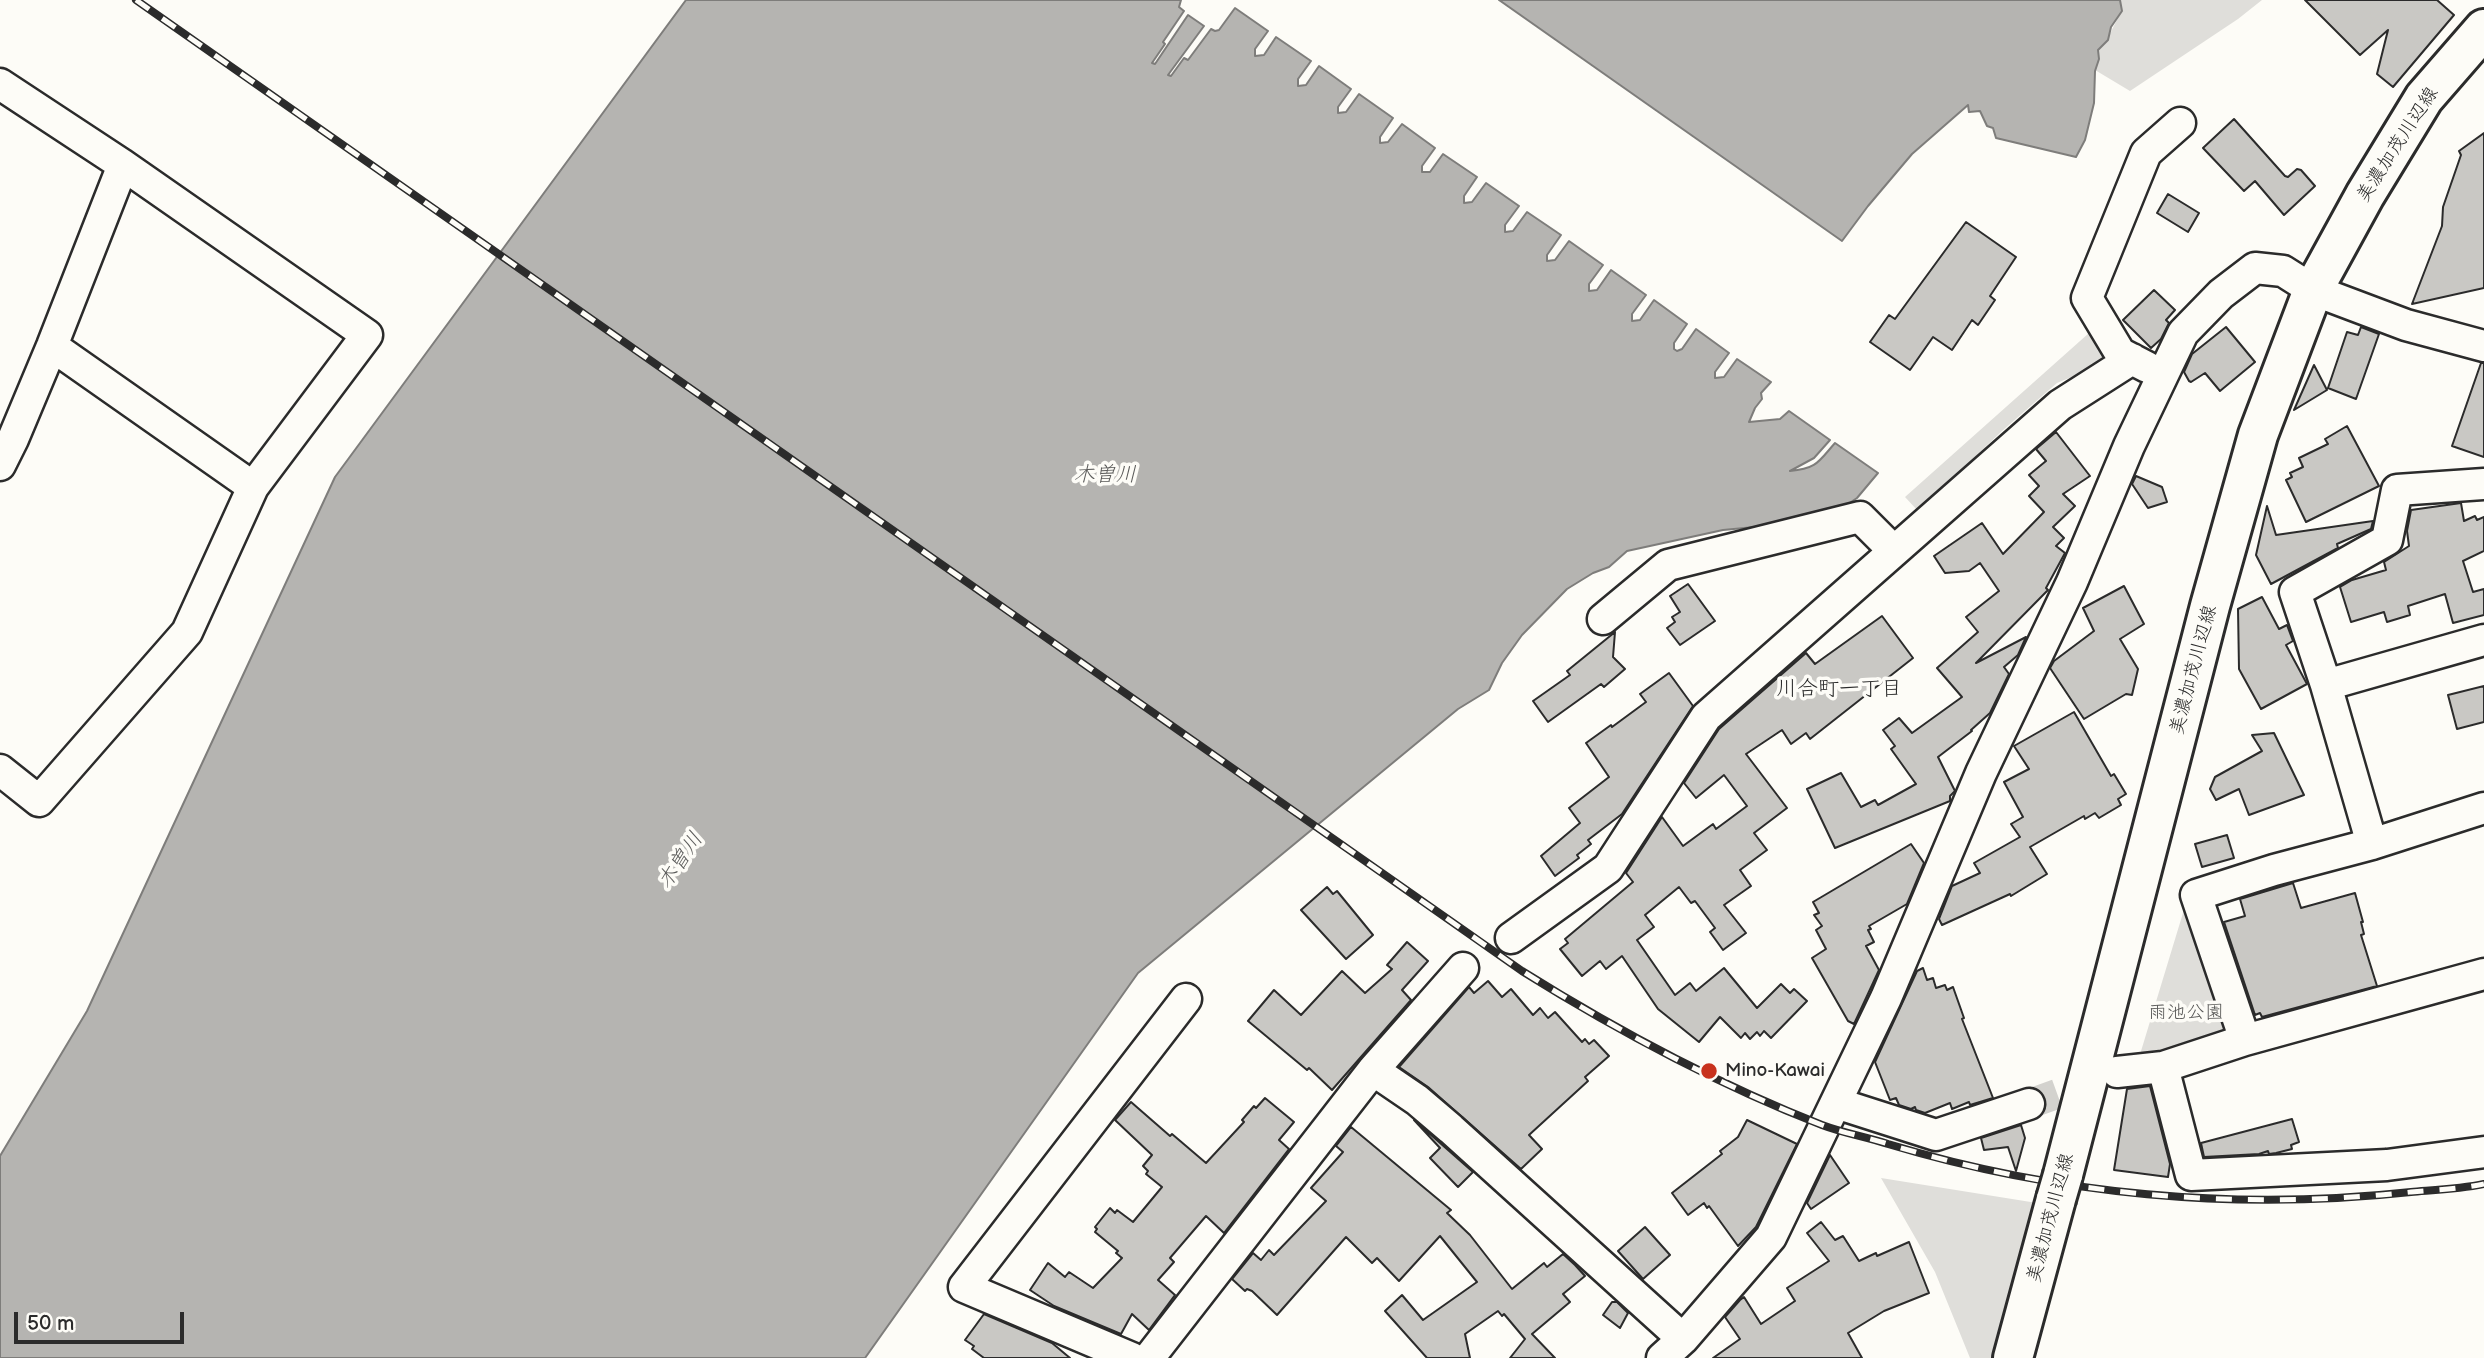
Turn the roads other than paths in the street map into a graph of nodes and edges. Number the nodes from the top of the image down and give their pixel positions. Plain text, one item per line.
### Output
1 (2484, 29) edge
2 (0, 84) edge
3 (2180, 123) dead end
4 (123, 165) junction
5 (2313, 290) junction
6 (52, 346) junction
7 (2484, 346) edge
8 (2132, 359) junction
9 (2162, 375) junction
10 (0, 465) edge
11 (2484, 484) edge
12 (253, 487) junction
13 (1894, 550) junction
14 (1603, 619) dead end
15 (2484, 640) edge
16 (2326, 685) junction
17 (0, 770) edge
18 (2484, 808) edge
19 (2372, 845) junction
20 (1511, 938) dead end
21 (1463, 968) dead end
22 (2484, 974) edge
23 (1186, 999) dead end
24 (2245, 1040) junction
25 (2163, 1068) junction
26 (1373, 1070) junction
27 (2117, 1072) tunnel mouth
28 (1836, 1103) junction
29 (2029, 1104) tunnel mouth
30 (2484, 1152) edge
31 (1673, 1348) edge
32 (1132, 1358) edge
33 (1149, 1358) edge
34 (2013, 1358) edge

1 - 5 main road, 美濃加茂川辺線
2 - 4 street
3 - 8 street
4 - 6 street
4 - 12 street
5 - 7 street
5 - 9 street
5 - 34 main road, 美濃加茂川辺線
6 - 10 street
6 - 12 street
8 - 9 street
8 - 13 street
9 - 28 street
11 - 16 street
12 - 17 street
13 - 14 street
13 - 20 street
15 - 16 street
16 - 19 street
18 - 19 street
19 - 24 street
21 - 26 street
22 - 24 street
23 - 32 street
24 - 25 street
25 - 27 street
25 - 30 street
26 - 31 street
26 - 33 street
28 - 29 street
28 - 31 street

